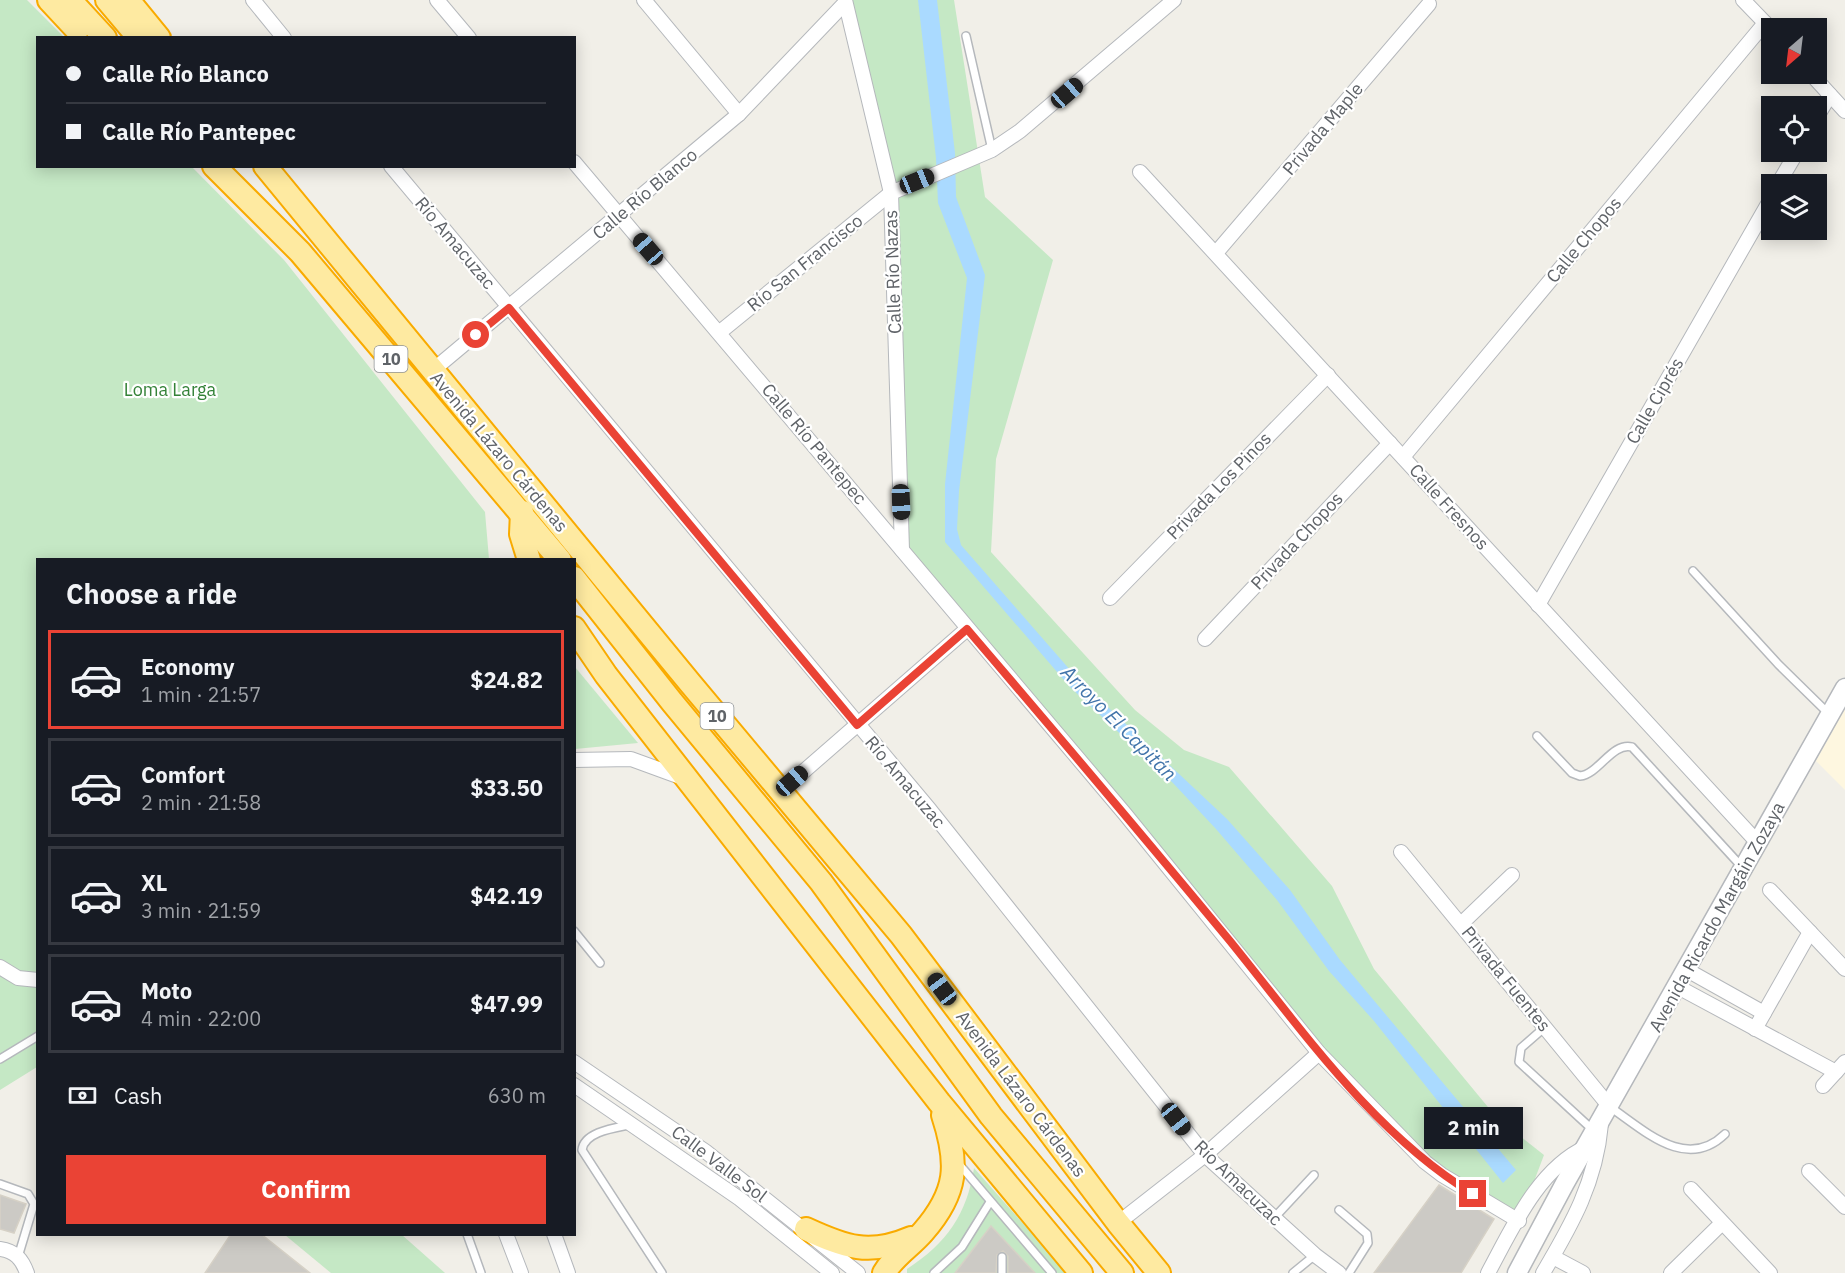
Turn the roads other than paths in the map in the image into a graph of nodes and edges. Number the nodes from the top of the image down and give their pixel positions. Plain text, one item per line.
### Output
1 (49, 0) edge
2 (70, 0) edge
3 (107, 0) edge
4 (128, 0) edge
5 (253, 0) edge
6 (437, 0) edge
7 (644, 0) edge
8 (1174, 0) edge
9 (1743, 0) edge
10 (845, 1) edge
11 (1429, 4) dead end
12 (1761, 19) edge
13 (1761, 35) edge
14 (82, 36) edge
15 (103, 36) edge
16 (137, 36) edge
17 (157, 36) edge
18 (282, 36) edge
19 (467, 36) edge
20 (966, 36) dead end
21 (1820, 84) edge
22 (1830, 95) junction
23 (1827, 100) edge
24 (1845, 111) edge
25 (739, 114) junction
26 (992, 150) junction
27 (576, 164) edge
28 (215, 168) edge
29 (267, 168) edge
30 (393, 168) edge
31 (1140, 172) dead end
32 (891, 193) junction
33 (620, 215) junction
34 (1761, 216) edge
35 (1216, 254) junction
36 (509, 308) junction
37 (720, 332) junction
38 (432, 371) junction
39 (1328, 375) junction
40 (1390, 443) junction
41 (1403, 457) junction
42 (522, 512) junction
43 (902, 550) junction
44 (528, 558) edge
45 (558, 558) edge
46 (1693, 571) dead end
47 (576, 581) edge
48 (1110, 598) dead end
49 (1538, 605) junction
50 (967, 629) junction
51 (576, 631) edge
52 (1205, 639) dead end
53 (1845, 688) edge
54 (1830, 715) junction
55 (857, 725) junction
56 (1537, 736) dead end
57 (576, 759) edge
58 (689, 781) junction
59 (780, 792) junction
60 (1758, 843) junction
61 (1401, 852) dead end
62 (1743, 869) junction
63 (1512, 875) dead end
64 (1770, 890) dead end
65 (1461, 924) junction
66 (1810, 932) junction
67 (576, 934) edge
68 (600, 963) dead end
69 (0, 967) edge
70 (1845, 969) edge
71 (1687, 970) junction
72 (36, 980) edge
73 (1678, 987) junction
74 (1764, 1013) junction
75 (1545, 1027) junction
76 (1755, 1029) junction
77 (36, 1037) edge
78 (1319, 1053) junction
79 (0, 1059) edge
80 (576, 1063) edge
81 (1840, 1067) edge
82 (576, 1086) edge
83 (1823, 1086) dead end
84 (939, 1102) junction
85 (1610, 1107) junction
86 (631, 1124) junction
87 (1595, 1134) junction
88 (1725, 1134) dead end
89 (1204, 1155) junction
90 (954, 1157) junction
91 (1809, 1171) dead end
92 (1314, 1175) dead end
93 (0, 1184) edge
94 (1691, 1189) dead end
95 (990, 1202) junction
96 (1845, 1207) edge
97 (1338, 1210) dead end
98 (1274, 1218) junction
99 (1519, 1221) junction
100 (1118, 1223) junction
101 (1721, 1224) junction
102 (806, 1230) junction
103 (923, 1232) junction
104 (467, 1236) edge
105 (507, 1236) edge
106 (555, 1236) edge
107 (0, 1249) edge
108 (1315, 1255) junction
109 (18, 1257) junction
110 (1002, 1257) dead end
111 (1553, 1257) junction
112 (27, 1273) edge
113 (481, 1273) edge
114 (520, 1273) edge
115 (568, 1273) edge
116 (662, 1273) edge
117 (832, 1273) edge
118 (858, 1273) edge
119 (884, 1273) edge
120 (934, 1273) edge
121 (1002, 1273) edge
122 (1052, 1273) edge
123 (1081, 1273) edge
124 (1122, 1273) edge
125 (1159, 1273) edge
126 (1293, 1273) edge
127 (1339, 1273) edge
128 (1349, 1273) edge
129 (1488, 1273) edge
130 (1517, 1273) edge
131 (1543, 1273) edge
132 (1583, 1273) edge
133 (1671, 1273) edge
134 (1770, 1273) edge

1 - 14 highway
2 - 15 highway
3 - 16 highway
4 - 17 highway
5 - 18 street
6 - 19 street
7 - 25 street
8 - 26 street, Río San Francisco
9 - 12 street
10 - 25 street, Calle Río Blanco
10 - 32 street, Calle Río Nazas
11 - 35 street, Privada Maple
13 - 41 street, Calle Chopos
20 - 26 lane
21 - 22 street
22 - 23 street
22 - 24 street
25 - 33 street, Calle Río Blanco
26 - 32 street, Río San Francisco
27 - 33 street, Calle Río Pantepec
28 - 42 highway, Avenida Lázaro Cárdenas / 10
29 - 38 highway, Avenida Lázaro Cárdenas / 10
30 - 36 street, Río Amacuzac
31 - 35 street, Calle Fresnos
32 - 37 street, Río San Francisco
32 - 43 street, Calle Río Nazas
33 - 36 street, Calle Río Blanco
33 - 37 street, Calle Río Pantepec
34 - 49 street, Calle Ciprés
35 - 39 street, Calle Fresnos
36 - 38 street, Calle Río Blanco
36 - 55 street, Río Amacuzac
37 - 43 street, Calle Río Pantepec
38 - 59 highway, Avenida Lázaro Cárdenas / 10
39 - 40 street, Calle Fresnos
39 - 48 street, Privada Los Pinos
40 - 41 street, Calle Fresnos
40 - 52 street, Privada Chopos
41 - 49 street, Calle Fresnos
42 - 44 highway
42 - 45 highway, Avenida Lázaro Cárdenas / 10
43 - 50 street, Calle Río Pantepec
46 - 54 lane
47 - 124 highway, Avenida Lázaro Cárdenas / 10
49 - 60 street, Calle Fresnos
50 - 55 street
50 - 78 street, Calle Río Pantepec
51 - 58 highway
53 - 54 street, Avenida Ricardo Margáin Zozaya
54 - 60 street, Avenida Ricardo Margáin Zozaya
55 - 59 street
55 - 89 street, Río Amacuzac
56 - 62 lane
57 - 58 street
58 - 84 highway
59 - 100 highway, Avenida Lázaro Cárdenas / 10
60 - 62 street, Avenida Ricardo Margáin Zozaya
61 - 65 street, Privada Fuentes
62 - 71 street, Avenida Ricardo Margáin Zozaya
63 - 65 street
64 - 66 street
65 - 75 street, Privada Fuentes
66 - 70 street
66 - 74 street
67 - 68 lane
69 - 72 street
71 - 73 street, Avenida Ricardo Margáin Zozaya
71 - 74 street
73 - 76 street
73 - 85 street, Avenida Ricardo Margáin Zozaya
74 - 76 street
75 - 85 street, Privada Fuentes
75 - 87 lane
76 - 81 street
77 - 79 lane
78 - 89 street
78 - 99 street, Calle Río Pantepec
80 - 102 street, Calle Valle Sol
81 - 83 street
82 - 86 street, Calle Valle Sol
84 - 90 highway
84 - 123 highway
85 - 87 street, Avenida Ricardo Margáin Zozaya
85 - 88 lane
86 - 116 lane
86 - 117 street, Calle Valle Sol
87 - 99 street, Avenida Ricardo Margáin Zozaya
87 - 111 street
87 - 130 street, Avenida Ricardo Margáin Zozaya
89 - 98 street, Río Amacuzac
89 - 100 street
90 - 95 lane
90 - 103 highway
91 - 96 street
92 - 98 lane
93 - 109 lane
94 - 101 street
95 - 120 lane
95 - 122 lane
97 - 128 lane
98 - 108 street, Río Amacuzac
99 - 129 street, Avenida Ricardo Margáin Zozaya
100 - 125 highway, Avenida Lázaro Cárdenas / 10
101 - 133 street
101 - 134 street
102 - 103 highway
102 - 118 street, Calle Valle Sol
103 - 119 highway
104 - 113 lane
105 - 114 street
106 - 115 street
107 - 109 street
108 - 126 lane
108 - 127 street, Río Amacuzac
109 - 112 street
110 - 121 lane
111 - 131 street
111 - 132 street

